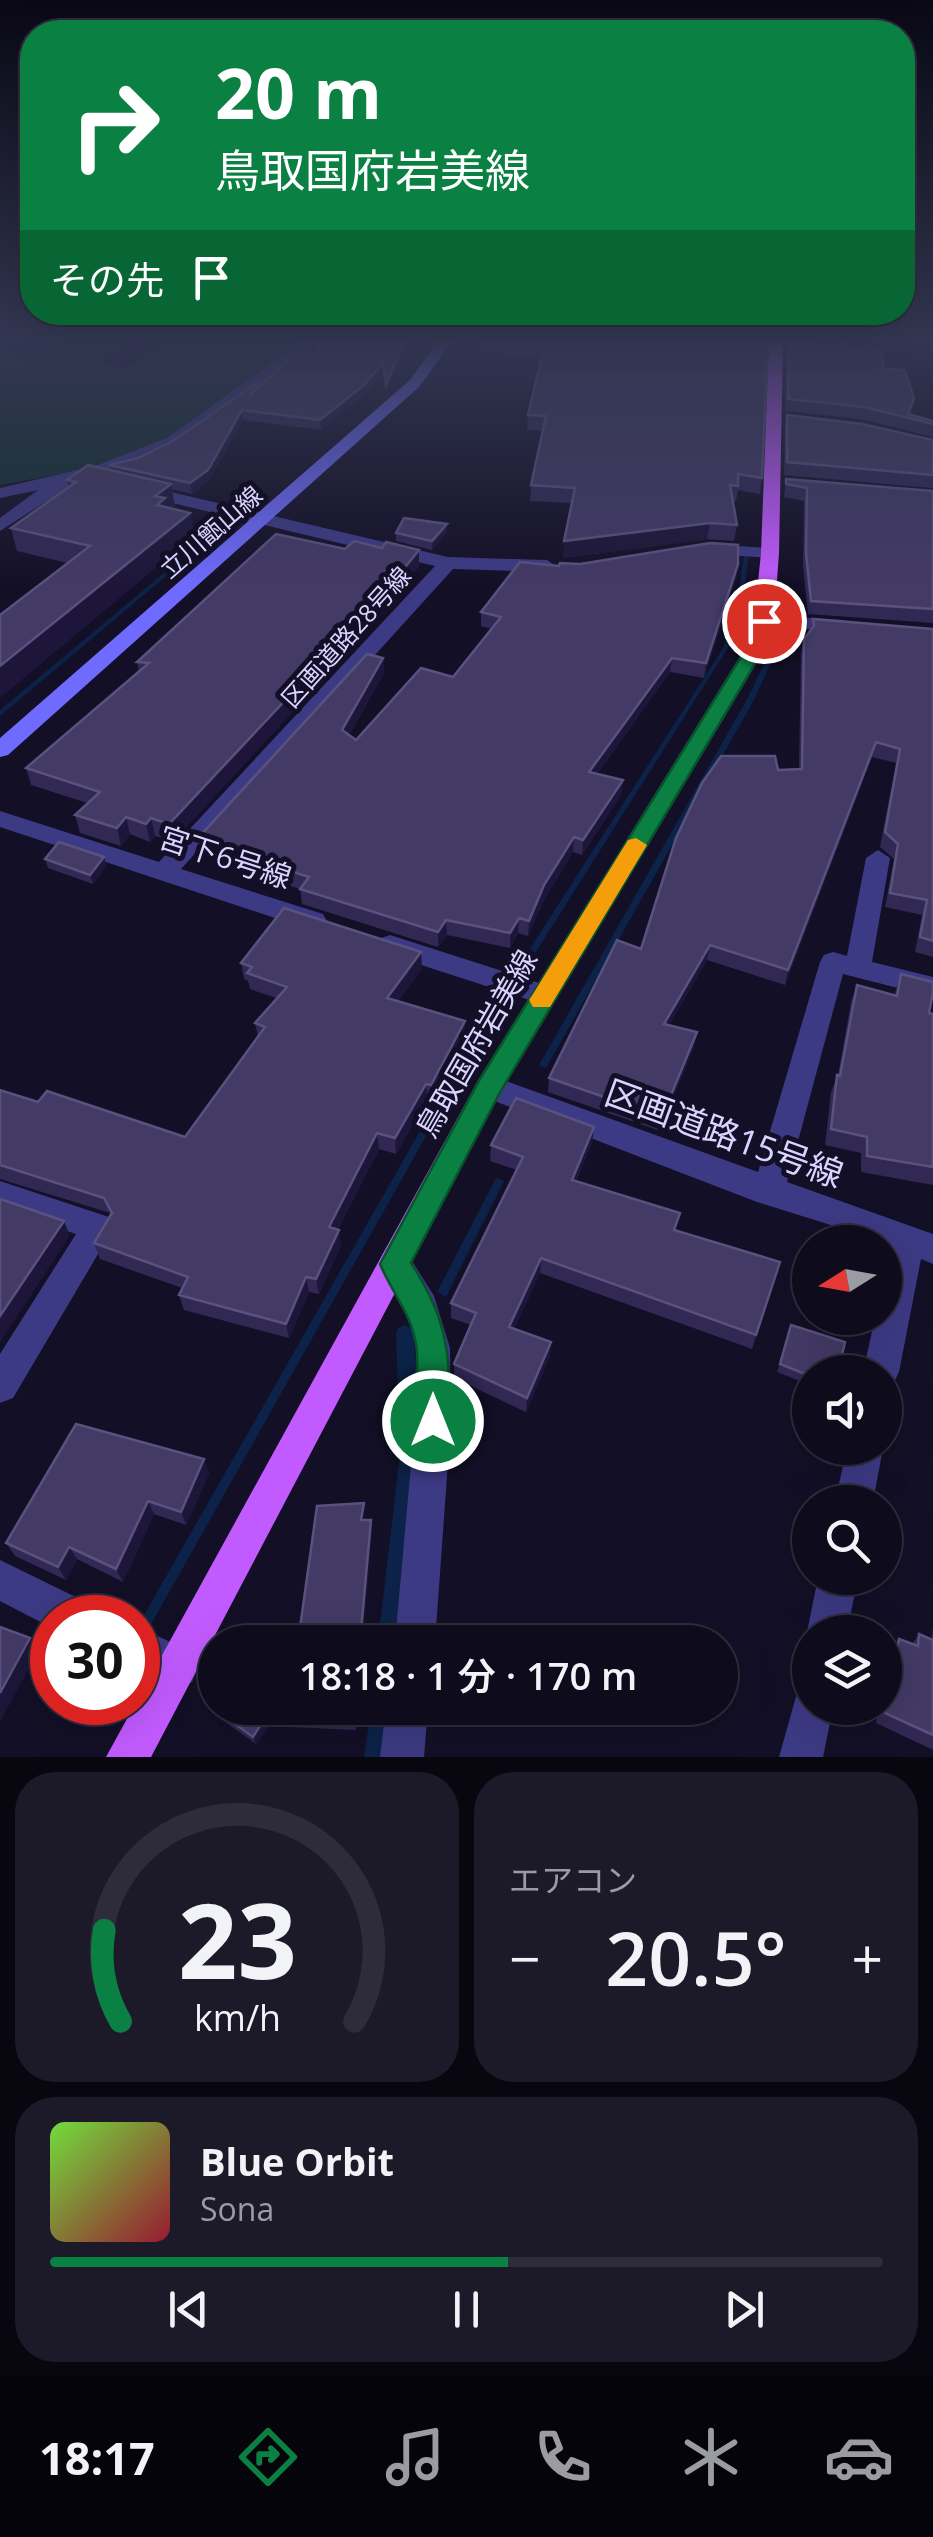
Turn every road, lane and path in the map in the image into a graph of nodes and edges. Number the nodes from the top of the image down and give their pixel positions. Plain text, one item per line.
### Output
1 (202, 423) edge
2 (370, 423) edge
3 (780, 423) edge
4 (80, 477) junction
5 (0, 493) edge
6 (262, 521) junction
7 (0, 526) edge
8 (679, 552) edge
9 (770, 553) junction
10 (448, 563) junction
11 (561, 567) edge
12 (764, 621) junction
13 (867, 628) edge
14 (0, 750) edge
15 (0, 820) edge
16 (878, 858) dead end
17 (164, 872) junction
18 (336, 928) edge
19 (374, 940) edge
20 (858, 968) junction
21 (933, 987) edge
22 (545, 995) junction
23 (489, 1086) junction
24 (768, 1192) junction
25 (0, 1195) edge
26 (920, 1245) edge
27 (394, 1264) junction
28 (886, 1355) edge
29 (0, 1386) edge
30 (0, 1580) edge
31 (30, 1595) edge
32 (416, 1625) edge
33 (160, 1658) edge
34 (177, 1666) junction
35 (405, 1725) edge
36 (808, 1725) edge
37 (128, 1757) edge
38 (402, 1757) edge
39 (801, 1757) edge

1 - 4 street
2 - 6 street, 立川甑山線
3 - 9 main road, 鳥取国府岩美線
4 - 5 street
4 - 6 street, 区画道路28号線
4 - 7 street
6 - 10 street, 区画道路28号線
6 - 14 street, 立川甑山線
8 - 9 street
9 - 12 main road, 鳥取国府岩美線
10 - 11 street
10 - 17 street, 区画道路28号線
12 - 13 street
12 - 22 main road, 鳥取国府岩美線
15 - 17 street, 宮下6号線
16 - 20 street
17 - 18 street, 宮下6号線
19 - 22 street
20 - 21 street
20 - 24 street
22 - 23 main road, 鳥取国府岩美線
23 - 24 street, 区画道路15号線
23 - 27 main road, 鳥取国府岩美線
24 - 26 street, 区画道路15号線
25 - 29 street
26 - 28 street
27 - 32 street
27 - 34 main road, 鳥取国府岩美線
30 - 31 street
33 - 34 street
34 - 37 main road, 鳥取国府岩美線
35 - 38 street
36 - 39 street

